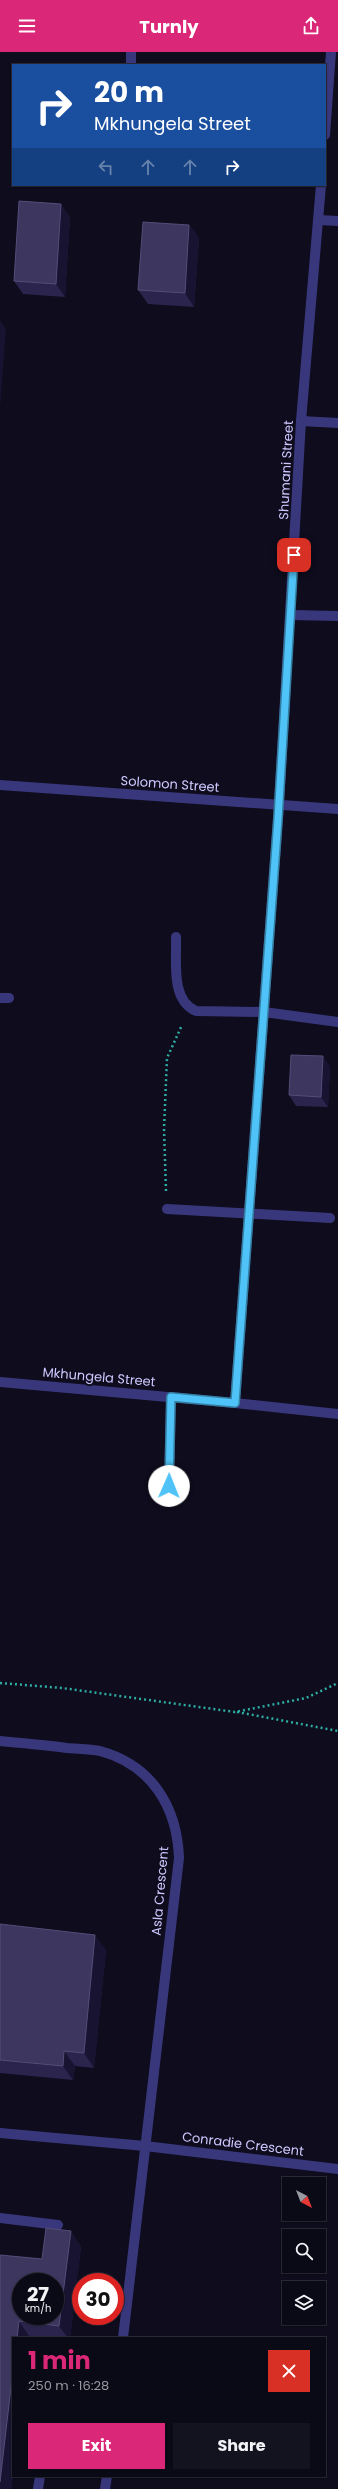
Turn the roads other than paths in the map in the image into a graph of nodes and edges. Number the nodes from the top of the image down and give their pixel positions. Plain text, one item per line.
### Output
1 (132, 52) edge
2 (331, 52) edge
3 (131, 64) edge
4 (326, 121) edge
5 (321, 186) edge
6 (319, 220) junction
7 (338, 221) edge
8 (302, 420) junction
9 (338, 423) edge
10 (290, 615) junction
11 (338, 616) edge
12 (0, 785) edge
13 (279, 804) junction
14 (338, 809) edge
15 (176, 937) dead end
16 (264, 1012) junction
17 (338, 1022) edge
18 (167, 1209) road end
19 (249, 1214) junction
20 (330, 1218) dead end
21 (0, 1382) edge
22 (171, 1397) junction
23 (235, 1403) junction
24 (338, 1414) edge
25 (169, 1486) dead end
26 (0, 1741) edge
27 (0, 2132) edge
28 (144, 2146) junction
29 (338, 2169) edge
30 (0, 2218) edge
31 (58, 2225) dead end
32 (122, 2337) edge
33 (40, 2477) edge
34 (107, 2477) edge
35 (38, 2489) edge
36 (105, 2489) edge

1 - 3 street
2 - 4 street
5 - 6 street, Shumani Street
6 - 7 street
6 - 8 street, Shumani Street
8 - 9 street
8 - 10 street, Shumani Street
10 - 11 street
10 - 13 street, Shumani Street
12 - 13 street, Solomon Street
13 - 14 street, Solomon Street
13 - 16 street, Shumani Street
15 - 16 street
16 - 17 street
16 - 19 street, Shumani Street
18 - 19 street
19 - 20 street
19 - 23 street, Shumani Street
21 - 22 street, Mkhungela Street
22 - 23 street, Mkhungela Street
22 - 25 street
23 - 24 street, Mkhungela Street
26 - 28 street, Asla Crescent
27 - 28 street, Conradie Crescent
28 - 29 street, Conradie Crescent
28 - 32 street
30 - 31 street
33 - 35 street
34 - 36 street

